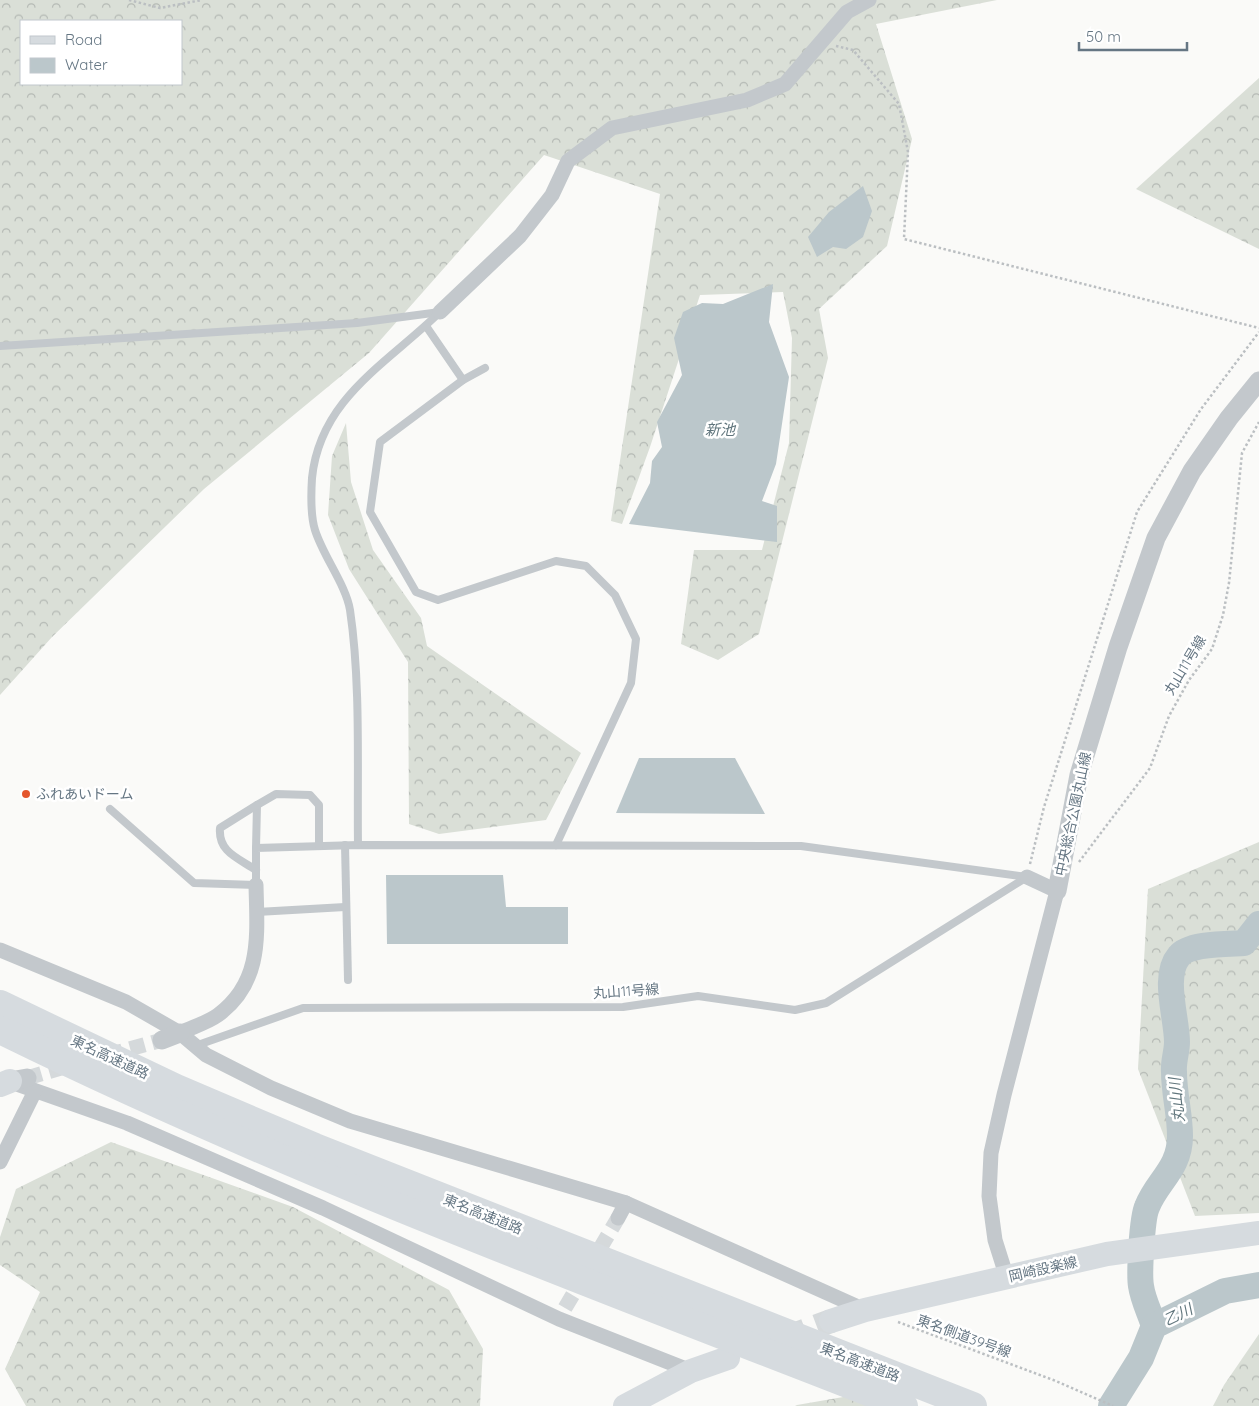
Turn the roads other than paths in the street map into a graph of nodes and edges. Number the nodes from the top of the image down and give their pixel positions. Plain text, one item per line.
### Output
1 (869, 0) edge
2 (440, 312) junction
3 (426, 326) junction
4 (0, 346) edge
5 (485, 368) dead end
6 (463, 380) junction
7 (1259, 381) edge
8 (256, 806) junction
9 (110, 809) dead end
10 (358, 845) junction
11 (319, 846) junction
12 (345, 846) junction
13 (556, 846) junction
14 (256, 848) junction
15 (256, 877) junction
16 (1028, 877) junction
17 (1057, 891) junction
18 (345, 907) junction
19 (256, 912) junction
20 (0, 950) edge
21 (348, 980) dead end
22 (0, 1004) edge
23 (0, 1030) edge
24 (180, 1033) junction
25 (162, 1040) tunnel mouth
26 (195, 1046) junction
27 (14, 1082) edge
28 (0, 1162) edge
29 (626, 1203) junction
30 (618, 1218) tunnel mouth
31 (1259, 1233) edge
32 (1007, 1278) junction
33 (865, 1310) junction
34 (831, 1321) tunnel mouth
35 (728, 1358) dead end
36 (691, 1371) junction
37 (625, 1406) edge
38 (904, 1406) edge
39 (973, 1406) edge

1 - 2 street
2 - 3 lane
2 - 4 lane
3 - 6 lane
3 - 10 lane
5 - 6 lane
6 - 13 lane
7 - 17 street, 中央総合公園丸山線
8 - 11 lane
8 - 14 lane
8 - 15 lane
9 - 15 lane
10 - 12 lane
10 - 13 lane
11 - 12 lane
11 - 14 lane
12 - 18 lane
13 - 16 lane
14 - 15 lane
15 - 19 street
16 - 17 street
16 - 26 lane, 丸山11号線
17 - 32 street, 中央総合公園丸山線
18 - 19 lane
18 - 21 lane
19 - 24 street
20 - 24 street
22 - 39 highway, 東名高速道路
23 - 38 highway, 東名高速道路
24 - 25 street
24 - 26 street
26 - 29 street
27 - 28 street
27 - 36 street
29 - 30 street
29 - 33 street
31 - 32 main road, 岡崎設楽線
32 - 33 main road, 岡崎設楽線
33 - 34 main road, 岡崎設楽線
35 - 36 main road
36 - 37 main road

